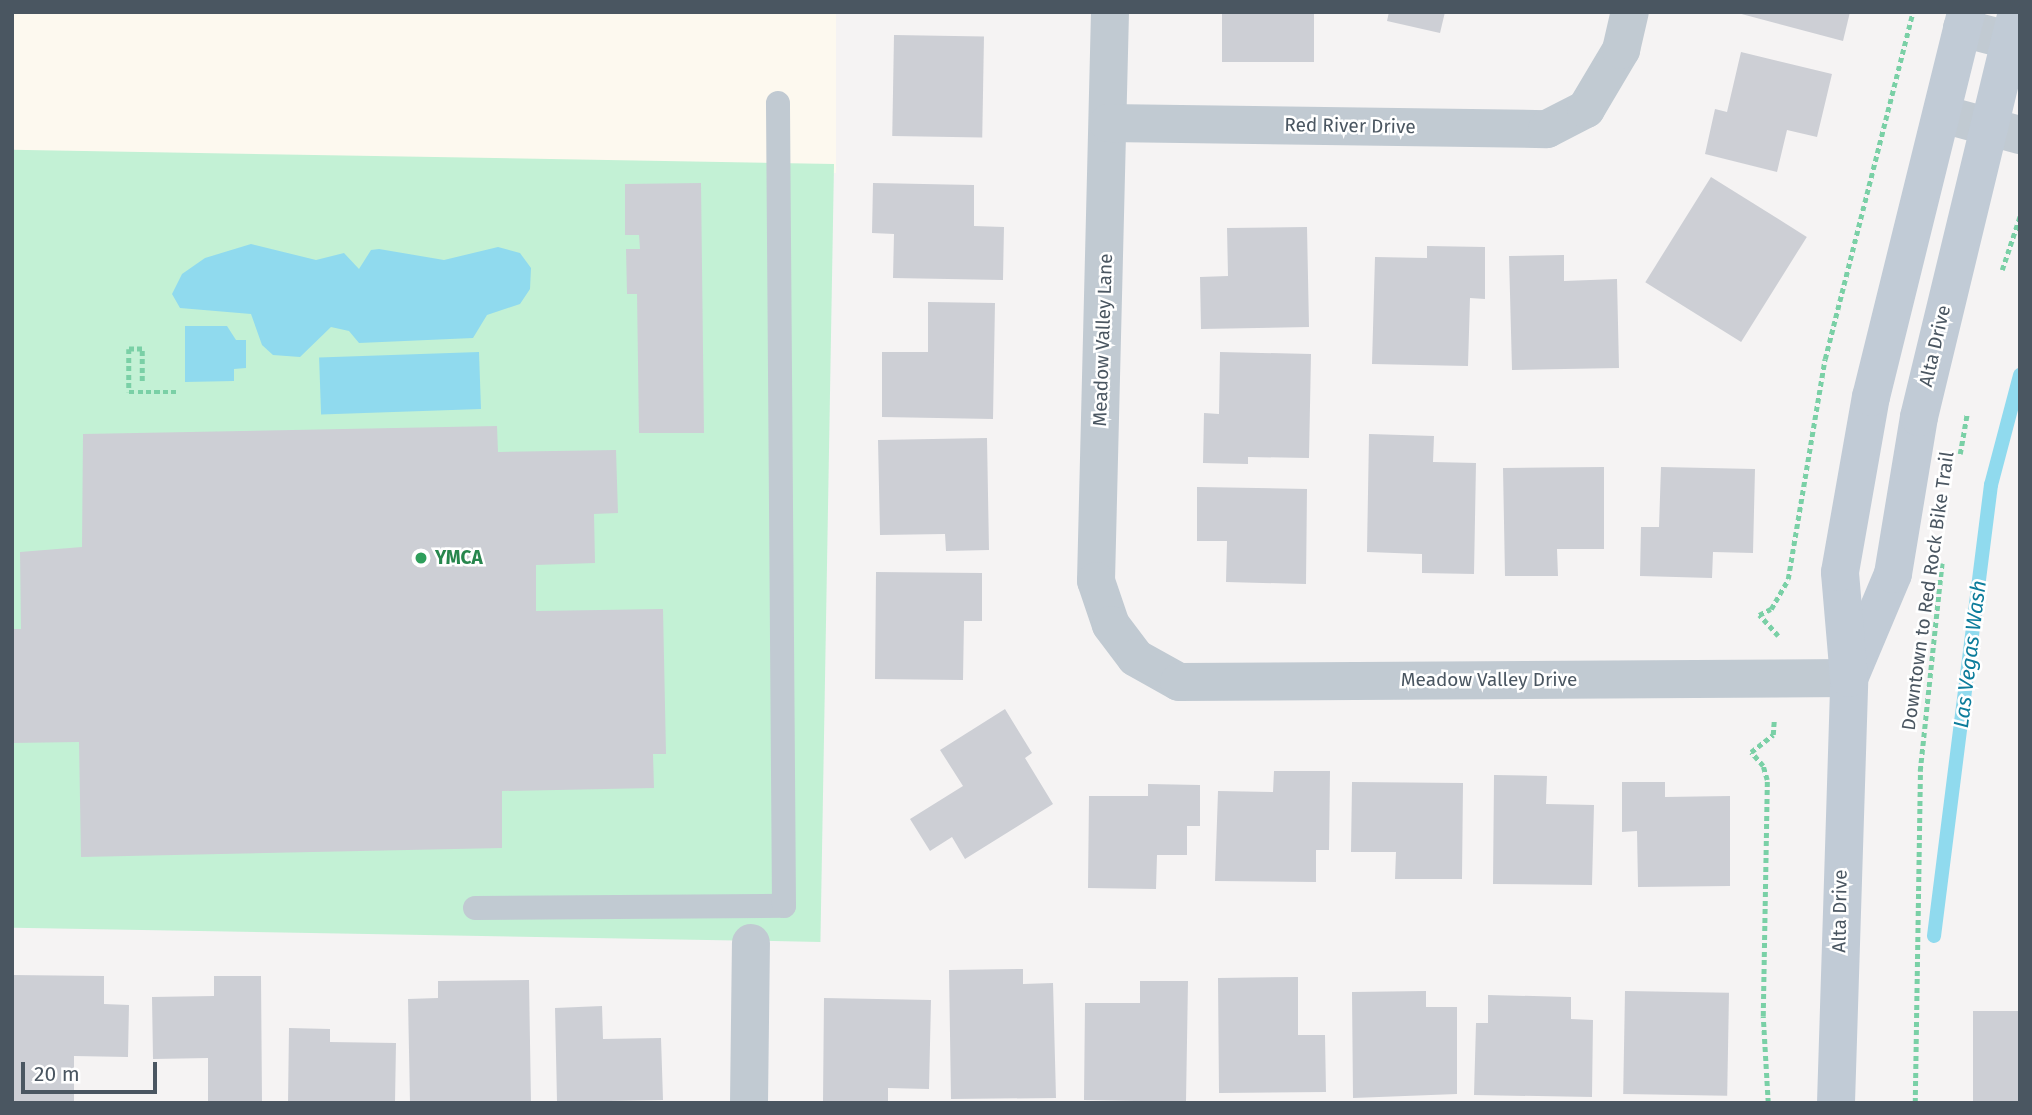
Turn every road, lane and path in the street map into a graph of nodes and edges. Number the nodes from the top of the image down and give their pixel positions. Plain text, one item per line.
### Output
1 (1110, 12) edge
2 (1630, 12) edge
3 (1913, 12) edge
4 (1964, 20) edge
5 (2016, 32) edge
6 (778, 103) dead end
7 (1942, 114) junction
8 (1108, 123) junction
9 (2004, 131) edge
10 (2020, 216) edge
11 (1999, 281) dead end
12 (142, 381) dead end
13 (179, 392) dead end
14 (1969, 403) dead end
15 (1958, 467) dead end
16 (1943, 555) dead end
17 (1759, 615) dead end
18 (1136, 658) joint
19 (1849, 678) junction
20 (1751, 752) dead end
21 (751, 906) junction
22 (475, 908) dead end
23 (751, 943) joint
24 (749, 1103) edge
25 (1768, 1103) edge
26 (1836, 1103) edge
27 (1915, 1103) edge

1 - 8 street, Meadow Valley Lane
2 - 8 street, Red River Drive
3 - 17 path
4 - 5 street
4 - 7 main road, Alta Drive
5 - 9 main road, Alta Drive
6 - 21 lane
7 - 9 street
7 - 19 main road, Alta Drive
8 - 18 street, Meadow Valley Lane
9 - 19 main road, Alta Drive
10 - 11 path
12 - 13 path
14 - 15 path, Downtown to Red Rock Bike Trail
16 - 27 path, Downtown to Red Rock Bike Trail
18 - 19 street, Meadow Valley Drive
19 - 26 main road, Alta Drive
20 - 25 path
21 - 22 lane
21 - 23 lane
23 - 24 street

